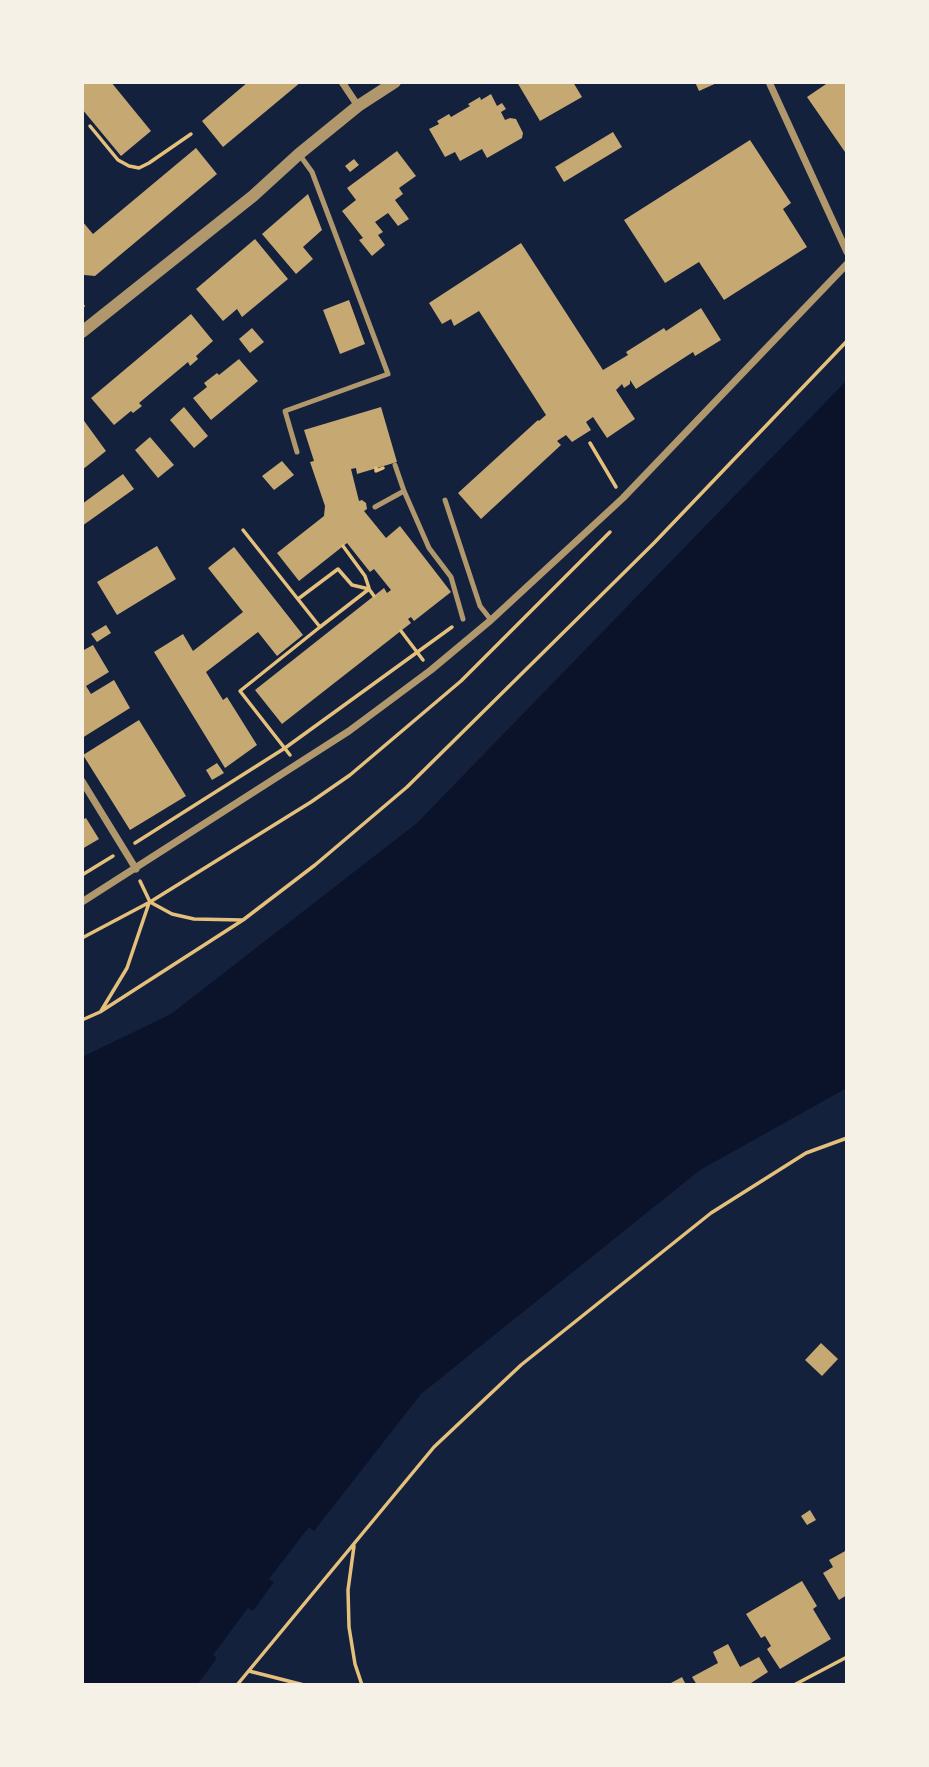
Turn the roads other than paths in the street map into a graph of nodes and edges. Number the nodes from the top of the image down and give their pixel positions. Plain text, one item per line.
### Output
1 (342, 82) edge
2 (395, 82) edge
3 (769, 82) edge
4 (358, 106) junction
5 (299, 154) junction
6 (847, 253) edge
7 (847, 264) edge
8 (82, 332) edge
9 (297, 452) dead end
10 (395, 464) dead end
11 (404, 491) junction
12 (445, 500) dead end
13 (376, 506) dead end
14 (463, 619) road end
15 (491, 620) junction
16 (82, 781) edge
17 (136, 869) junction
18 (82, 902) edge

1 - 4 street
2 - 4 street
3 - 6 street
4 - 5 street
5 - 8 street
5 - 9 lane
7 - 15 street
10 - 11 lane
11 - 13 lane
11 - 14 lane
12 - 15 lane
15 - 17 street
16 - 17 street
17 - 18 street

